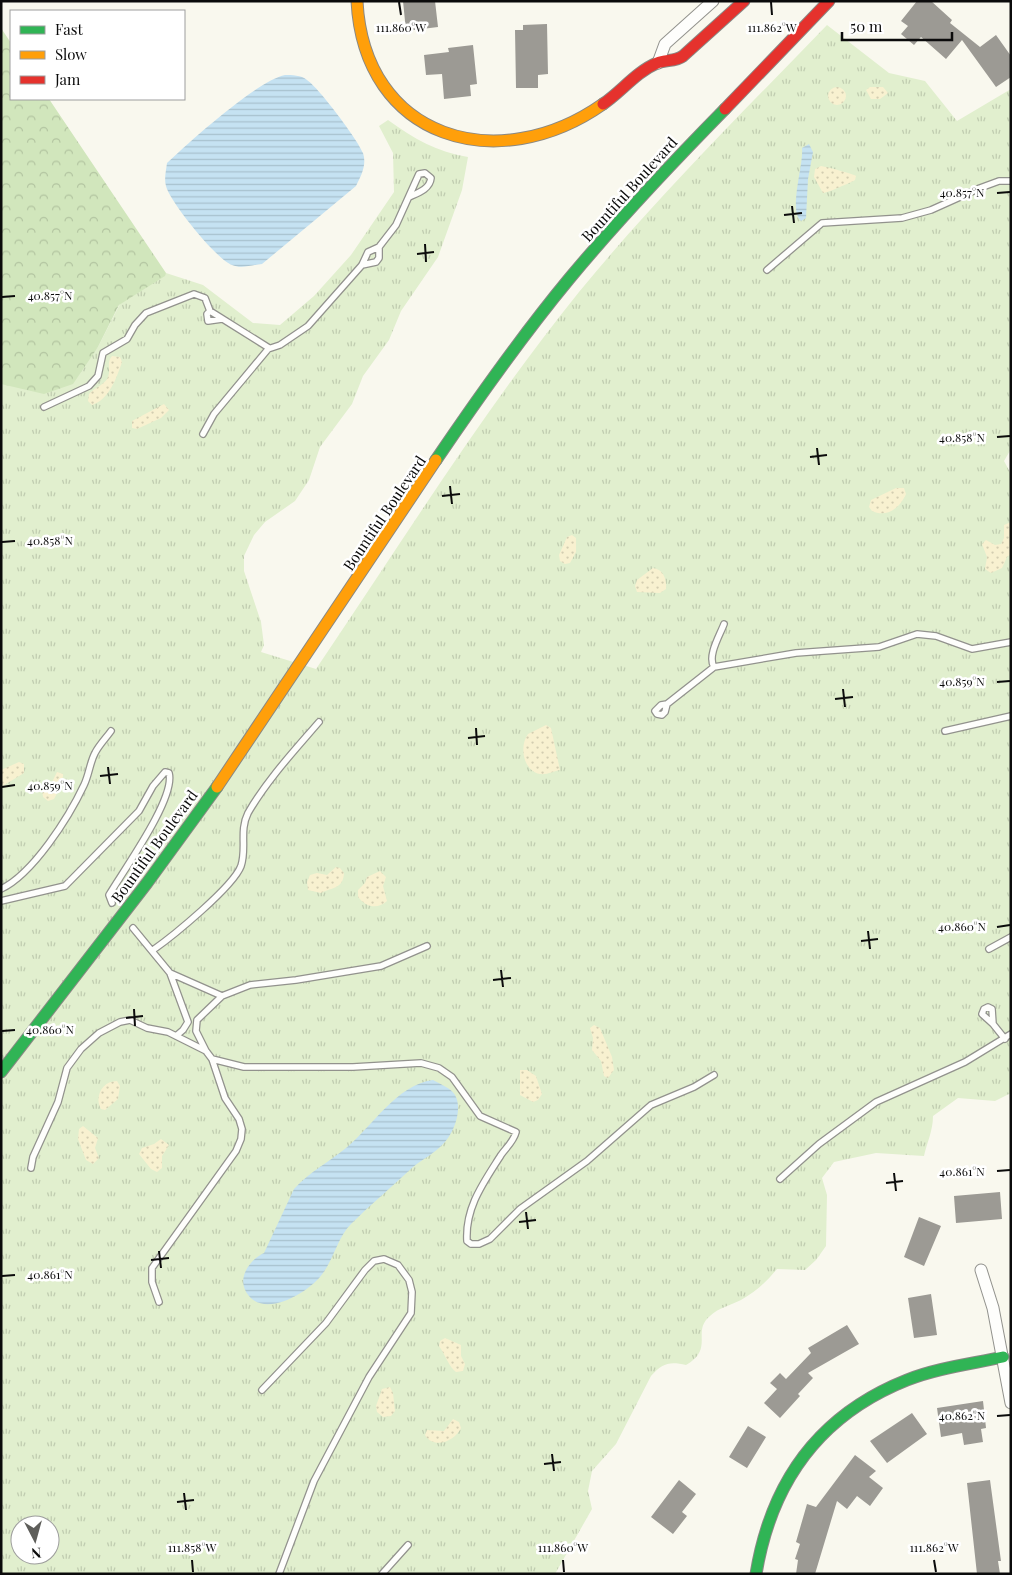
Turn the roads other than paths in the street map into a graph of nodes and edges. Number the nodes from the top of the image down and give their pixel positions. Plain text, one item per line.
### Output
1 (357, 1) edge
2 (713, 1) edge
3 (744, 1) edge
4 (829, 1) edge
5 (658, 63) junction
6 (1011, 181) edge
7 (409, 197) dead end
8 (379, 246) junction
9 (362, 265) junction
10 (768, 270) dead end
11 (210, 310) junction
12 (222, 319) junction
13 (268, 349) junction
14 (44, 406) dead end
15 (203, 434) dead end
16 (724, 624) dead end
17 (1011, 642) edge
18 (714, 667) junction
19 (667, 704) dead end
20 (1011, 716) edge
21 (318, 722) dead end
22 (111, 731) dead end
23 (945, 731) dead end
24 (1, 889) edge
25 (1, 902) edge
26 (112, 903) dead end
27 (133, 928) dead end
28 (1011, 938) edge
29 (428, 946) dead end
30 (988, 949) dead end
31 (153, 950) junction
32 (170, 973) junction
33 (222, 996) junction
34 (992, 1024) dead end
35 (1011, 1034) edge
36 (176, 1036) junction
37 (1005, 1039) junction
38 (206, 1052) junction
39 (212, 1059) junction
40 (1, 1072) edge
41 (714, 1075) dead end
42 (31, 1168) dead end
43 (780, 1180) dead end
44 (981, 1270) dead end
45 (159, 1302) dead end
46 (1003, 1357) junction
47 (262, 1390) dead end
48 (1011, 1403) edge
49 (408, 1545) dead end
50 (279, 1574) edge
51 (382, 1574) edge
52 (756, 1574) edge

1 - 5 main road
2 - 5 street
3 - 5 main road
4 - 40 main road, Bountiful Boulevard
6 - 10 lane
7 - 8 lane
8 - 9 lane
8 - 9 lane
9 - 13 lane
11 - 12 lane
11 - 12 lane
11 - 14 lane
12 - 13 lane
13 - 15 lane
16 - 18 lane
17 - 18 lane
18 - 19 lane
20 - 23 lane
21 - 31 lane
22 - 24 lane
25 - 26 lane
27 - 31 lane
28 - 30 lane
29 - 33 lane
31 - 32 lane
32 - 33 lane
32 - 36 lane
33 - 38 lane
34 - 37 lane
35 - 37 lane
36 - 38 lane
36 - 42 lane
37 - 43 lane
38 - 39 lane
39 - 41 lane
39 - 45 lane
44 - 46 street
46 - 48 street
46 - 52 main road
47 - 50 lane
49 - 51 lane

